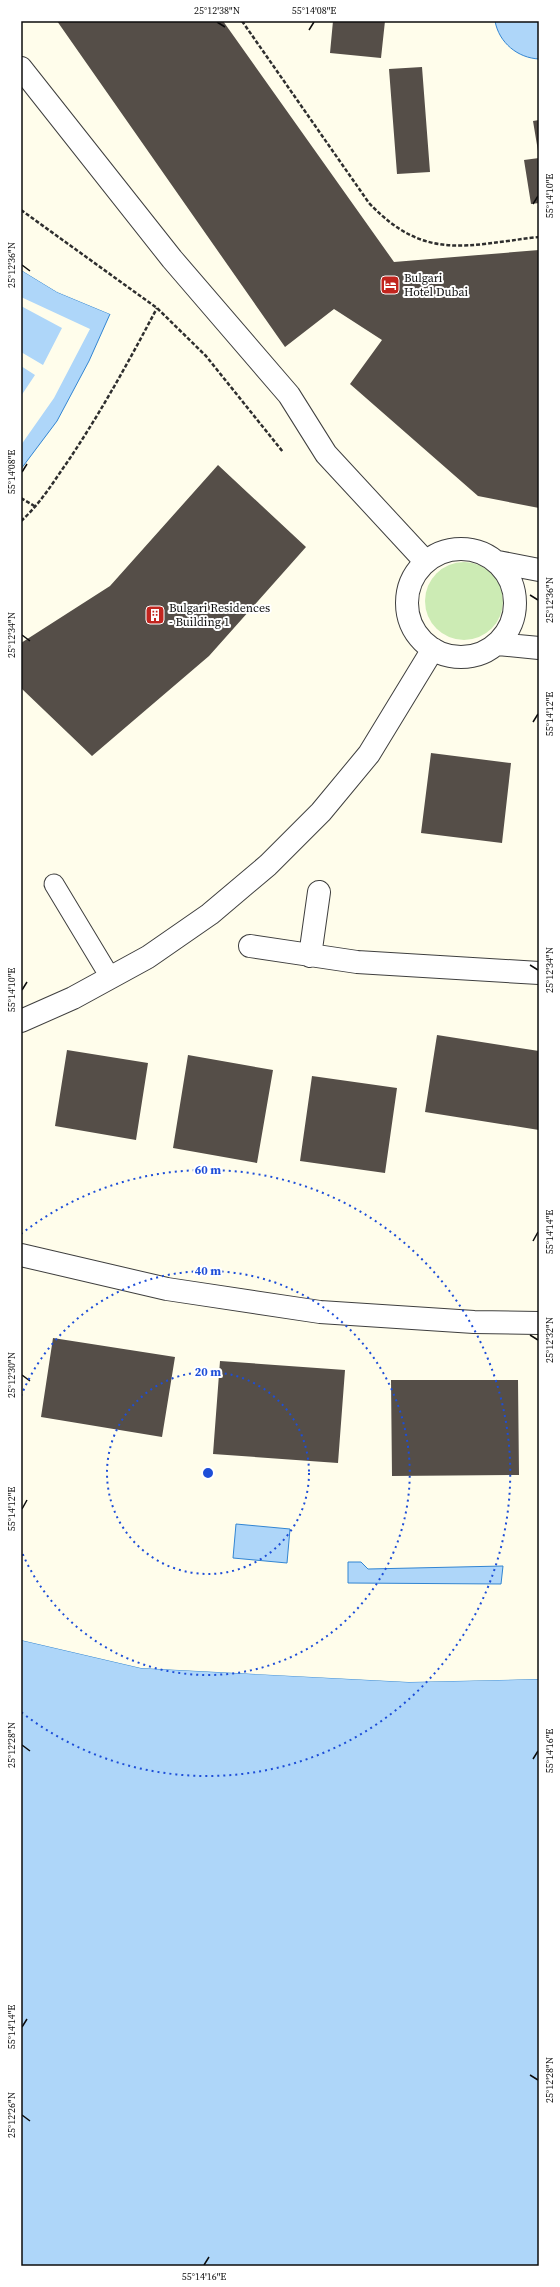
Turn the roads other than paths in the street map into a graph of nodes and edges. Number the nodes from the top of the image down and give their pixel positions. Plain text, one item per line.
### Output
1 (21, 68) edge
2 (425, 561) junction
3 (498, 562) junction
4 (539, 570) edge
5 (498, 644) junction
6 (539, 648) edge
7 (433, 649) junction
8 (54, 884) dead end
9 (319, 892) dead end
10 (250, 946) dead end
11 (310, 956) junction
12 (539, 973) edge
13 (110, 977) junction
14 (21, 1021) edge
15 (21, 1255) edge
16 (539, 1323) edge

1 - 2 street
2 - 3 street
2 - 7 street
3 - 4 street
3 - 5 street
5 - 6 street
5 - 7 street
7 - 13 street
8 - 13 lane
9 - 11 street
10 - 11 street
11 - 12 street
13 - 14 street
15 - 16 street

